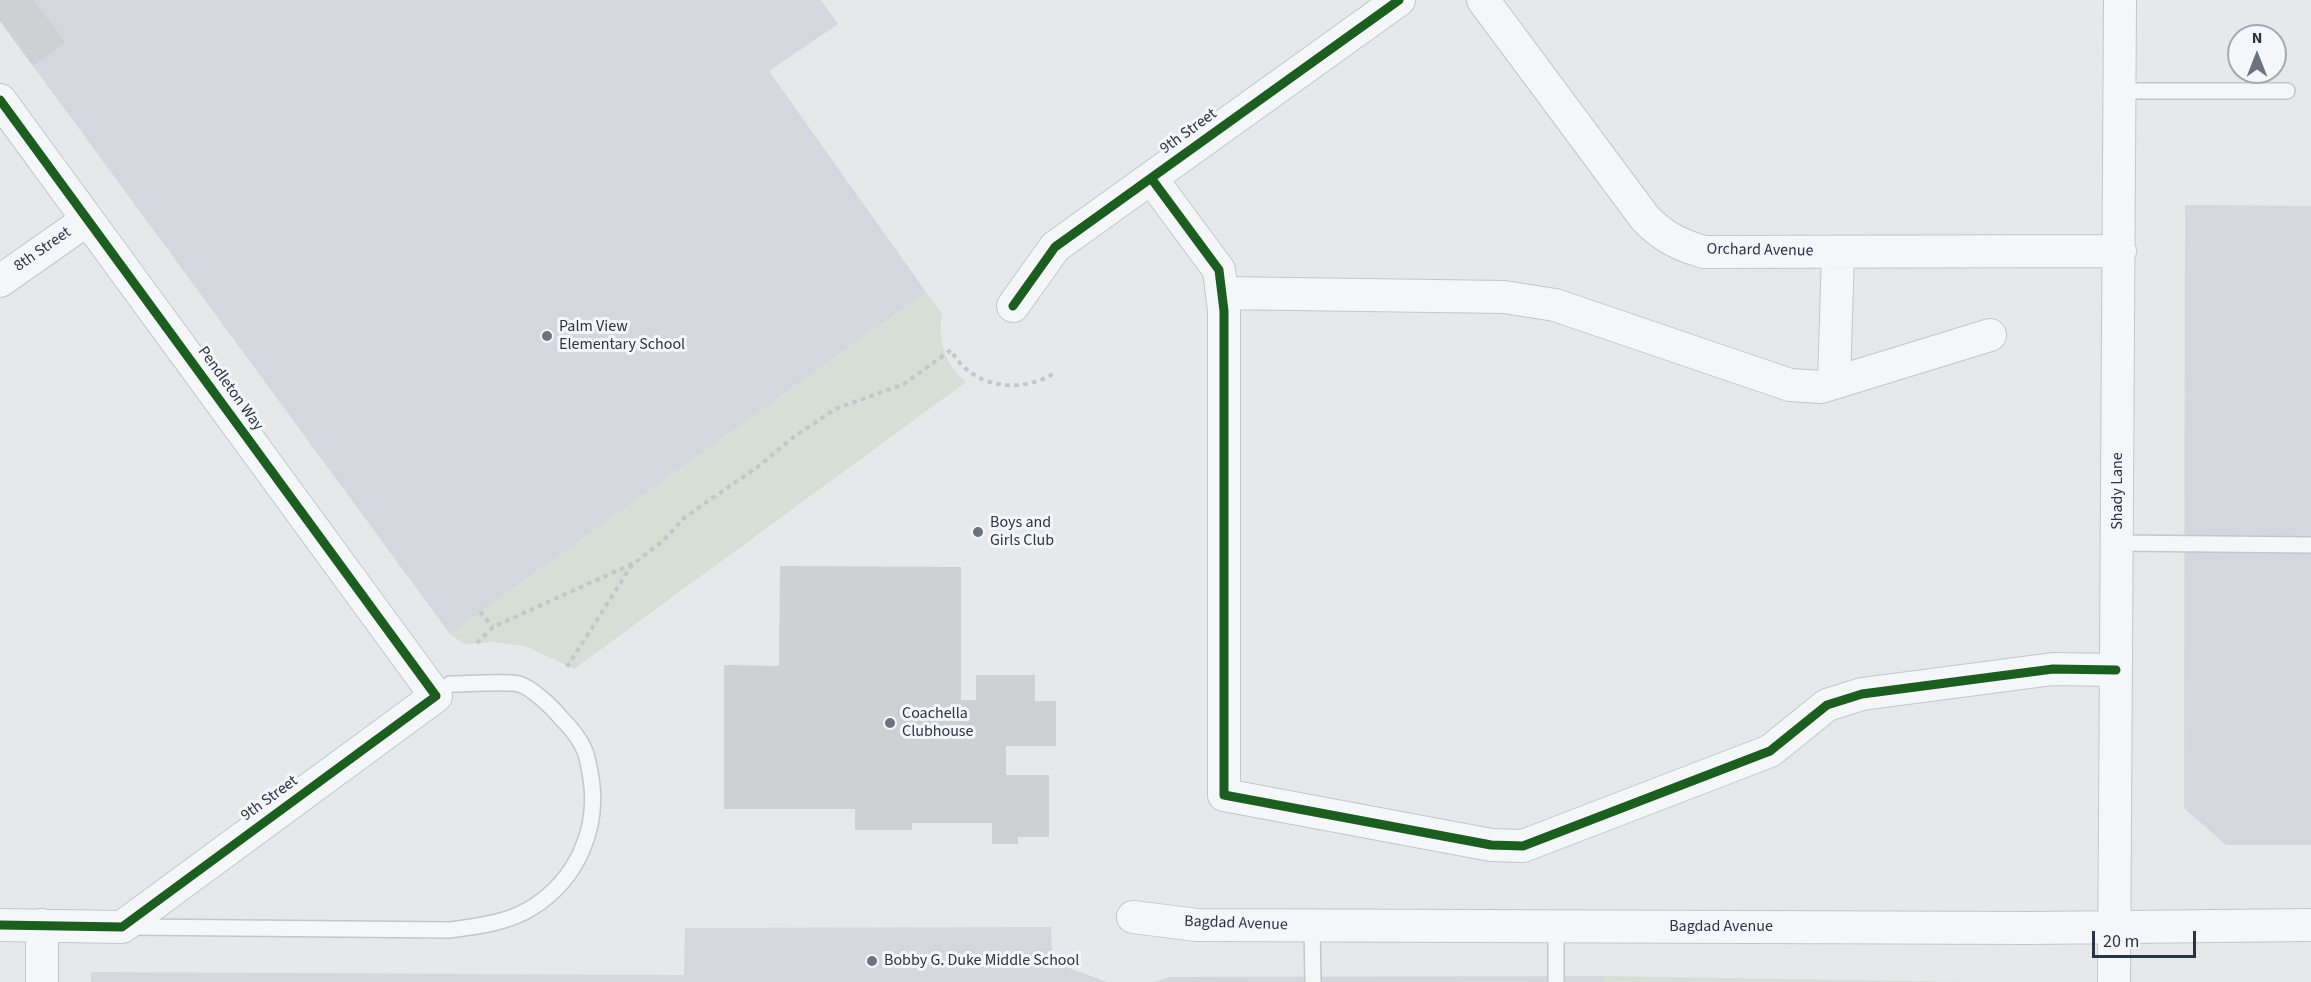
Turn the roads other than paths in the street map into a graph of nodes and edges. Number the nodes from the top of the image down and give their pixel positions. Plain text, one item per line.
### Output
1 (1399, 0) edge
2 (1483, 0) edge
3 (2120, 0) edge
4 (2120, 90) junction
5 (2287, 90) dead end
6 (0, 100) edge
7 (1151, 178) junction
8 (87, 220) junction
9 (2120, 251) junction
10 (1838, 252) junction
11 (0, 281) edge
12 (1222, 293) junction
13 (1013, 306) dead end
14 (1990, 335) dead end
15 (1834, 383) junction
16 (2118, 543) junction
17 (2311, 545) edge
18 (2116, 670) junction
19 (436, 696) junction
20 (1132, 917) dead end
21 (0, 925) edge
22 (2311, 925) edge
23 (42, 926) junction
24 (1312, 926) junction
25 (2114, 926) junction
26 (122, 927) junction
27 (1556, 927) junction
28 (42, 982) edge
29 (1313, 982) edge
30 (1556, 982) edge
31 (2114, 982) edge

1 - 7 street, 9th Street
2 - 10 street, Orchard Avenue
3 - 4 street, Shady Lane
4 - 5 lane
4 - 9 street, Shady Lane
6 - 8 street, Pendleton Way
7 - 12 street
7 - 13 street, 9th Street
8 - 11 street, 8th Street
8 - 19 street, Pendleton Way
9 - 10 street, Orchard Avenue
9 - 16 street, Shady Lane
10 - 15 street
12 - 15 street
12 - 18 street
14 - 15 street
16 - 17 lane
16 - 18 street, Shady Lane
18 - 25 street, Shady Lane
19 - 26 street, 9th Street
19 - 26 lane
20 - 24 street, Bagdad Avenue
21 - 23 street
22 - 25 street, Bagdad Avenue
23 - 26 street
23 - 28 street
24 - 27 street, Bagdad Avenue
24 - 29 lane
25 - 27 street, Bagdad Avenue
25 - 31 street, Shady Lane
27 - 30 lane

